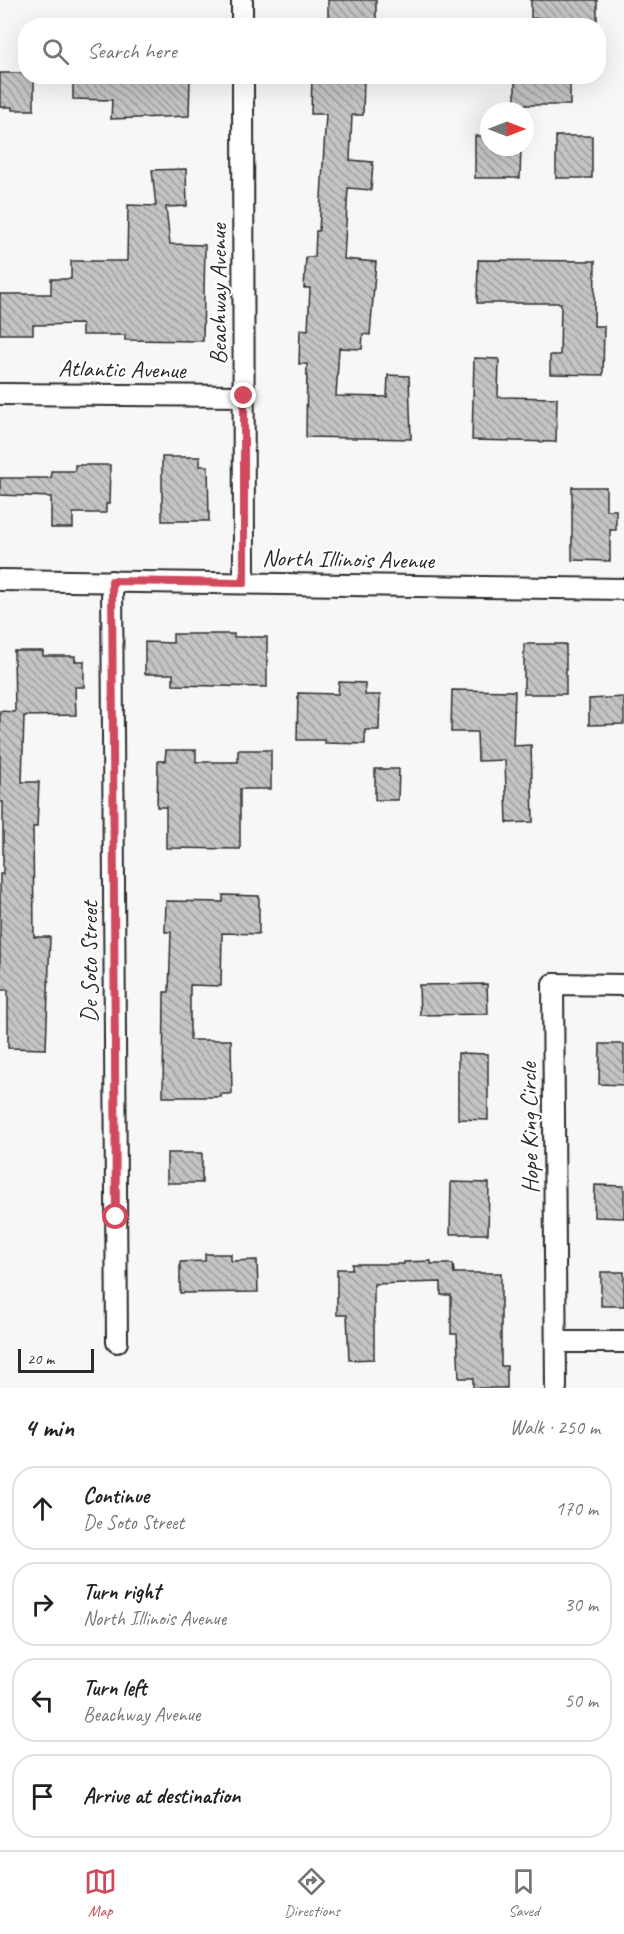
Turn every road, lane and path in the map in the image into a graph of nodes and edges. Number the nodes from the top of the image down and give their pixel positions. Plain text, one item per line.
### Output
1 (242, 0) edge
2 (242, 18) edge
3 (243, 84) edge
4 (0, 394) edge
5 (244, 396) junction
6 (0, 580) edge
7 (112, 581) junction
8 (244, 583) junction
9 (624, 589) edge
10 (624, 985) edge
11 (117, 1342) dead end
12 (557, 1342) junction
13 (624, 1342) edge
14 (556, 1388) edge

1 - 2 street
3 - 5 street, Beachway Avenue
4 - 5 street, Atlantic Avenue
5 - 8 street, Beachway Avenue
6 - 7 street, North Illinois Avenue
7 - 8 street, North Illinois Avenue
7 - 11 street, De Soto Street
8 - 9 street, North Illinois Avenue
10 - 12 street, Hope King Circle
12 - 13 street
12 - 14 street, Hope King Circle

